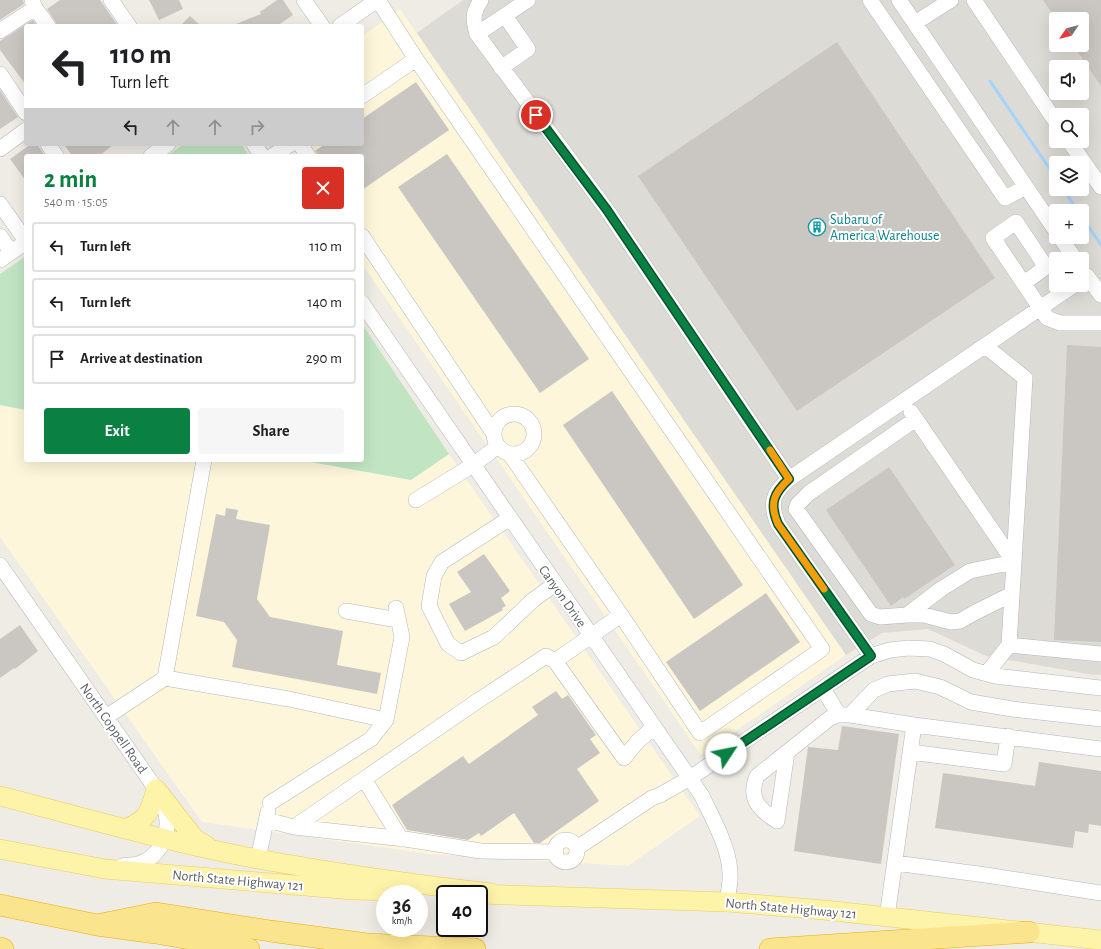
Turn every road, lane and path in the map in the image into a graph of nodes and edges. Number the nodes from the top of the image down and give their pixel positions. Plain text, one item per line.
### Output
1 (111, 0) edge
2 (304, 0) edge
3 (378, 0) edge
4 (481, 0) edge
5 (528, 0) edge
6 (870, 0) edge
7 (899, 0) edge
8 (951, 0) edge
9 (974, 0) edge
10 (34, 4) edge
11 (504, 16) junction
12 (915, 23) junction
13 (47, 24) edge
14 (128, 24) edge
15 (321, 24) edge
16 (343, 24) edge
17 (0, 31) edge
18 (477, 34) junction
19 (416, 59) junction
20 (501, 68) junction
21 (0, 74) edge
22 (364, 95) edge
23 (24, 110) edge
24 (1049, 112) edge
25 (24, 131) edge
26 (165, 146) edge
27 (288, 146) edge
28 (1073, 148) edge
29 (0, 149) edge
30 (154, 154) edge
31 (275, 154) edge
32 (1100, 182) edge
33 (1026, 187) junction
34 (0, 204) edge
35 (1049, 221) edge
36 (0, 236) edge
37 (24, 238) edge
38 (364, 239) edge
39 (24, 242) edge
40 (6, 256) edge
41 (1089, 281) edge
42 (1024, 283) dead end
43 (1064, 292) edge
44 (1101, 295) edge
45 (364, 306) edge
46 (1040, 308) junction
47 (1101, 323) edge
48 (985, 346) junction
49 (904, 401) junction
50 (916, 419) junction
51 (500, 444) junction
52 (204, 462) edge
53 (473, 465) junction
54 (789, 479) junction
55 (416, 500) dead end
56 (510, 518) junction
57 (1014, 562) junction
58 (0, 565) edge
59 (555, 584) junction
60 (1012, 594) junction
61 (346, 611) dead end
62 (621, 615) junction
63 (907, 615) junction
64 (592, 637) junction
65 (1009, 645) junction
66 (1101, 654) edge
67 (871, 656) junction
68 (555, 661) junction
69 (987, 673) junction
70 (165, 678) junction
71 (1101, 688) edge
72 (823, 689) junction
73 (844, 715) junction
74 (106, 717) junction
75 (1101, 719) edge
76 (386, 720) junction
77 (914, 725) junction
78 (654, 727) junction
79 (1008, 736) junction
80 (1101, 749) edge
81 (787, 752) dead end
82 (910, 752) junction
83 (690, 778) junction
84 (364, 779) junction
85 (156, 789) junction
86 (0, 796) edge
87 (269, 812) junction
88 (294, 827) junction
89 (127, 828) junction
90 (165, 838) junction
91 (401, 839) junction
92 (0, 849) edge
93 (213, 849) junction
94 (258, 859) junction
95 (895, 863) junction
96 (105, 869) junction
97 (436, 893) edge
98 (1101, 893) edge
99 (488, 894) edge
100 (505, 895) junction
101 (727, 902) junction
102 (0, 905) edge
103 (887, 917) junction
104 (97, 925) junction
105 (1029, 932) junction
106 (1101, 940) edge
107 (249, 949) edge
108 (475, 949) edge
109 (770, 949) edge

1 - 14 street
2 - 15 street
3 - 16 street
3 - 19 street
4 - 18 street
5 - 11 street
6 - 33 street
7 - 12 street
8 - 12 street
9 - 24 street
10 - 13 street
10 - 17 street
11 - 18 street
11 - 20 street
12 - 33 street
18 - 20 street
19 - 22 street
19 - 62 street
20 - 54 street
21 - 23 street
25 - 29 street
26 - 30 street
27 - 31 street
28 - 32 street
33 - 35 street
34 - 37 street
36 - 40 street
38 - 51 street
39 - 40 street
41 - 44 street
42 - 46 street
43 - 46 street
45 - 53 street, Canyon Drive
46 - 47 street
46 - 48 street
48 - 49 street
48 - 57 street
49 - 50 street
49 - 54 street
50 - 57 street
50 - 63 street
51 - 53 street
51 - 62 street
52 - 70 street
53 - 55 street
53 - 56 street, Canyon Drive
54 - 67 street
56 - 59 street, Canyon Drive
56 - 59 street
57 - 60 street
57 - 63 street
58 - 74 street, North Coppell Road
59 - 64 street, Canyon Drive
60 - 63 street
60 - 65 street
61 - 76 street
62 - 64 street
64 - 68 street
64 - 78 street, Canyon Drive
65 - 66 street
65 - 69 street
67 - 69 street
67 - 72 street
68 - 78 street
68 - 84 street
69 - 71 street
70 - 74 street
70 - 76 street
72 - 73 street
72 - 83 street
73 - 75 street
73 - 77 street
73 - 81 street
74 - 85 street, North Coppell Road
76 - 87 street
77 - 79 street
77 - 82 street
78 - 83 street, Canyon Drive
79 - 80 street
79 - 82 street
82 - 95 street
83 - 91 street
83 - 101 street, Canyon Drive
84 - 88 street
84 - 91 street
85 - 89 main road
85 - 90 street, North Coppell Road
85 - 93 main road
86 - 89 main road
87 - 88 street
87 - 94 street
88 - 91 street
89 - 90 main road
90 - 93 main road
90 - 96 street, North Coppell Road
92 - 96 main road, North State Highway 121
93 - 94 main road
94 - 100 main road
95 - 98 street
95 - 103 street
96 - 97 main road, North State Highway 121
99 - 100 main road, North State Highway 121
100 - 101 main road, North State Highway 121
101 - 103 main road, North State Highway 121
102 - 104 highway
103 - 105 main road, North State Highway 121
104 - 107 highway
104 - 108 highway
105 - 106 main road, North State Highway 121
105 - 109 highway

